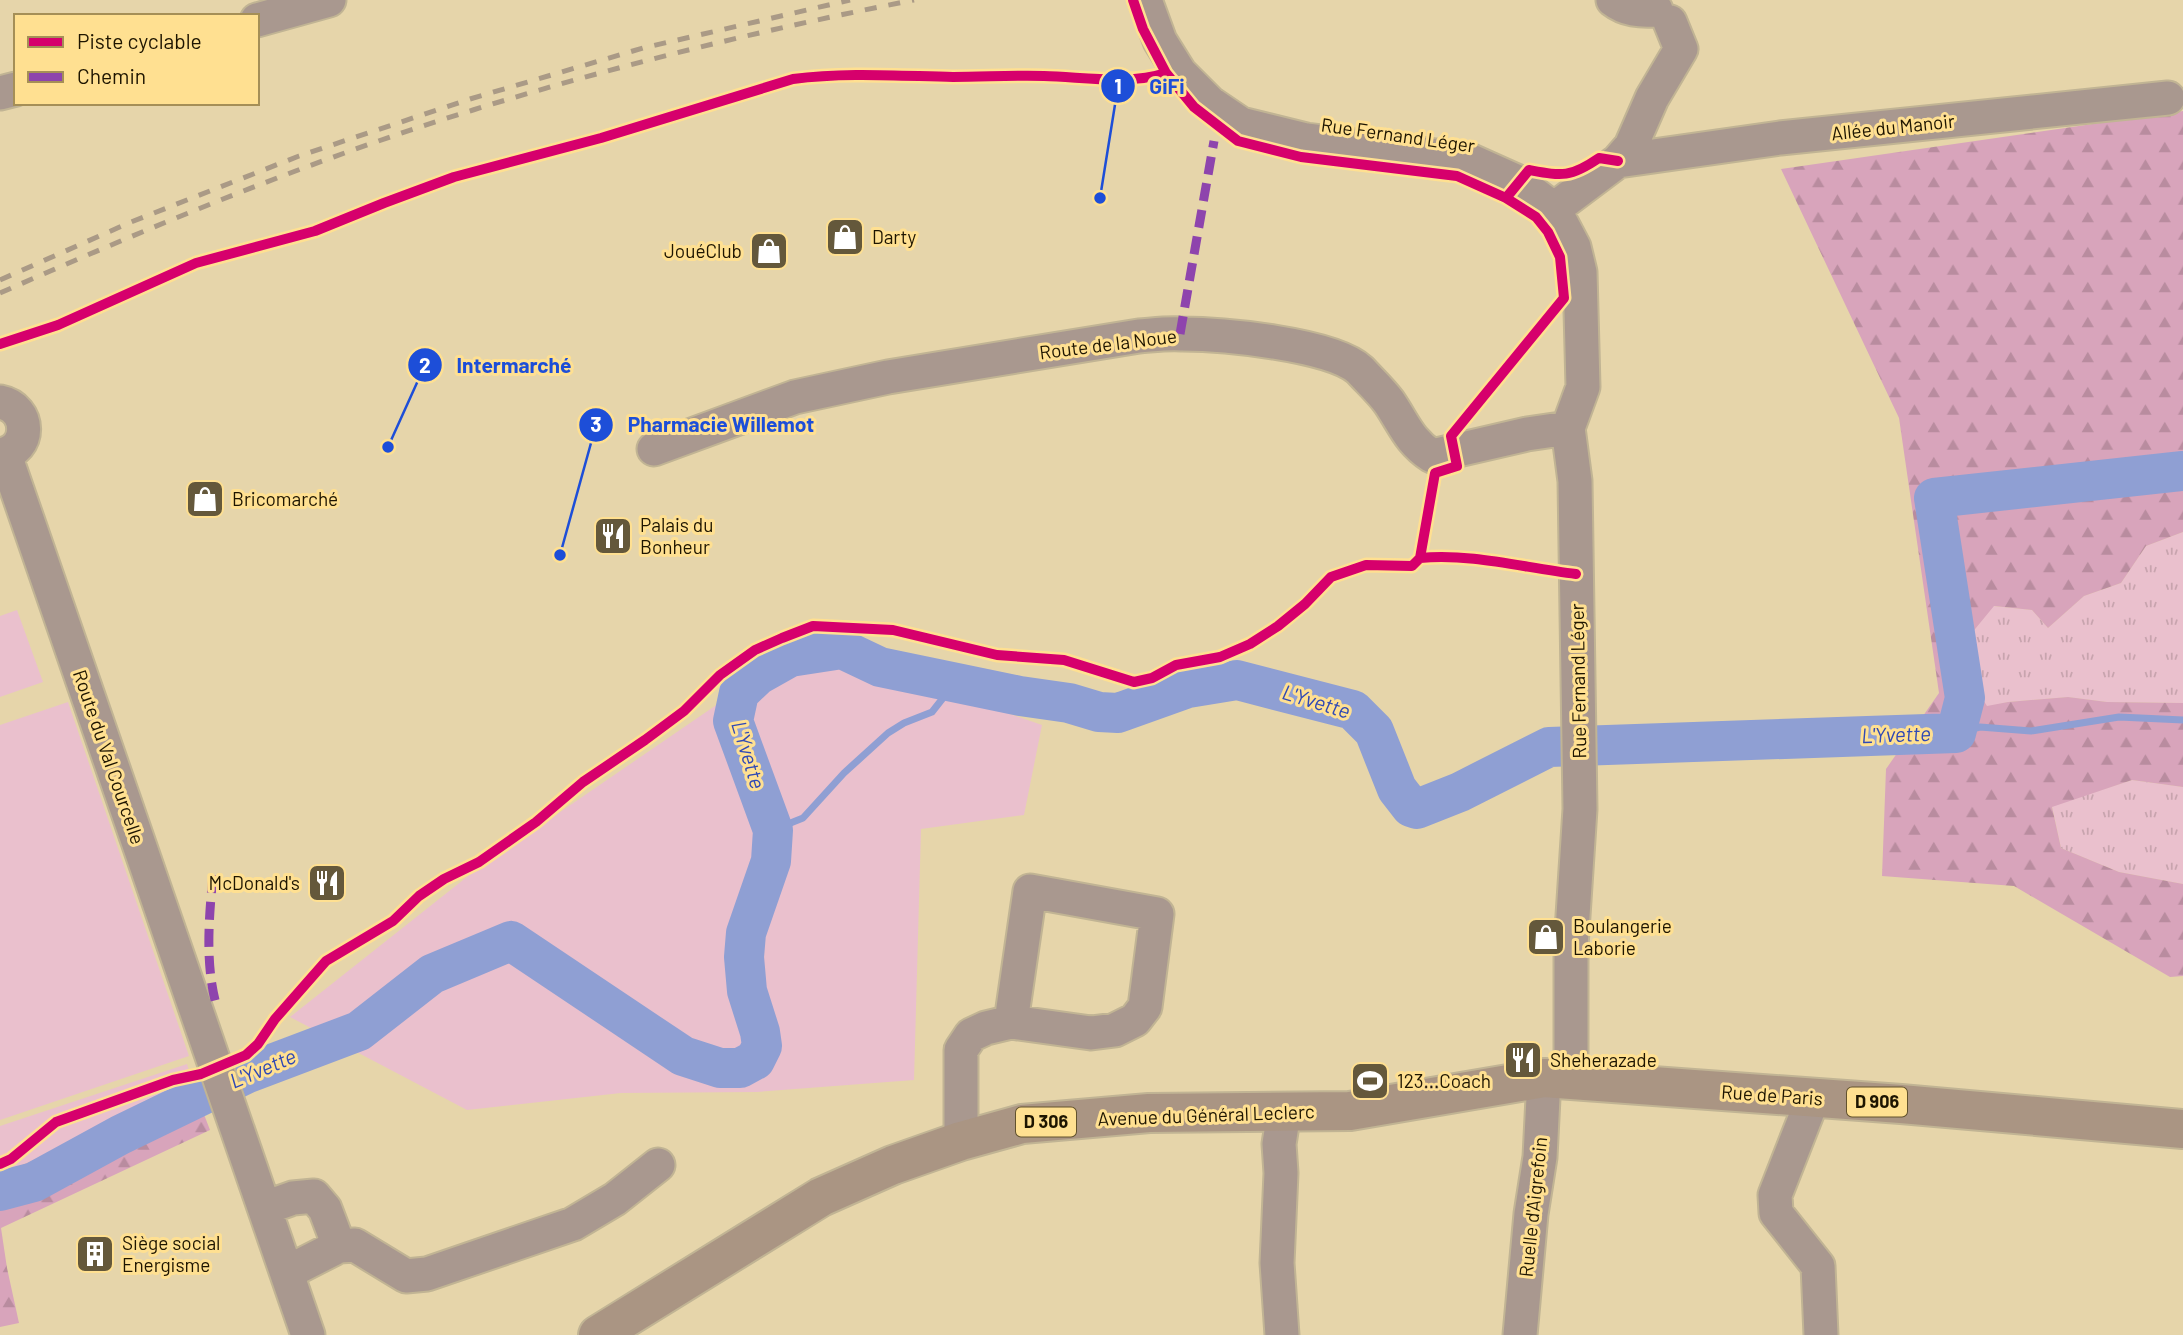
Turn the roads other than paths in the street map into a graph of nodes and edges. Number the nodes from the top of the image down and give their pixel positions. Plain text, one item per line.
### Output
1 (330, 0) edge
2 (1145, 0) edge
3 (1613, 0) edge
4 (1666, 8) edge
5 (259, 19) edge
6 (2168, 98) dead end
7 (1618, 162) junction
8 (1554, 209) junction
9 (0, 402) edge
10 (1568, 428) junction
11 (654, 449) dead end
12 (2, 455) edge
13 (1011, 1022) junction
14 (1557, 1079) junction
15 (1813, 1098) junction
16 (1284, 1112) junction
17 (2183, 1129) edge
18 (961, 1142) junction
19 (658, 1165) dead end
20 (265, 1208) junction
21 (339, 1246) junction
22 (288, 1272) junction
23 (308, 1335) edge
24 (598, 1335) edge
25 (1282, 1335) edge
26 (1520, 1335) edge
27 (1821, 1335) edge

1 - 5 street
2 - 8 street, Rue Fernand Léger
3 - 4 street
4 - 7 street
6 - 7 street, Allée du Manoir
7 - 8 street
8 - 10 street, Rue Fernand Léger
9 - 12 street
10 - 11 street, Route de la Noue
10 - 14 street, Rue Fernand Léger
12 - 20 street, Route du Val Courcelle
13 - 13 street
13 - 18 street
14 - 15 main road, Rue de Paris / D 906
14 - 16 main road, Avenue du Général Leclerc / D 306
14 - 26 street, Ruelle d'Aigrefoin
15 - 17 main road, Rue de Paris / D 906
15 - 27 street
16 - 18 main road, Avenue du Général Leclerc / D 306
16 - 25 street
18 - 24 main road, Avenue du Général Leclerc / D 306
19 - 21 street
20 - 21 street
20 - 22 street
21 - 22 street
22 - 23 street

